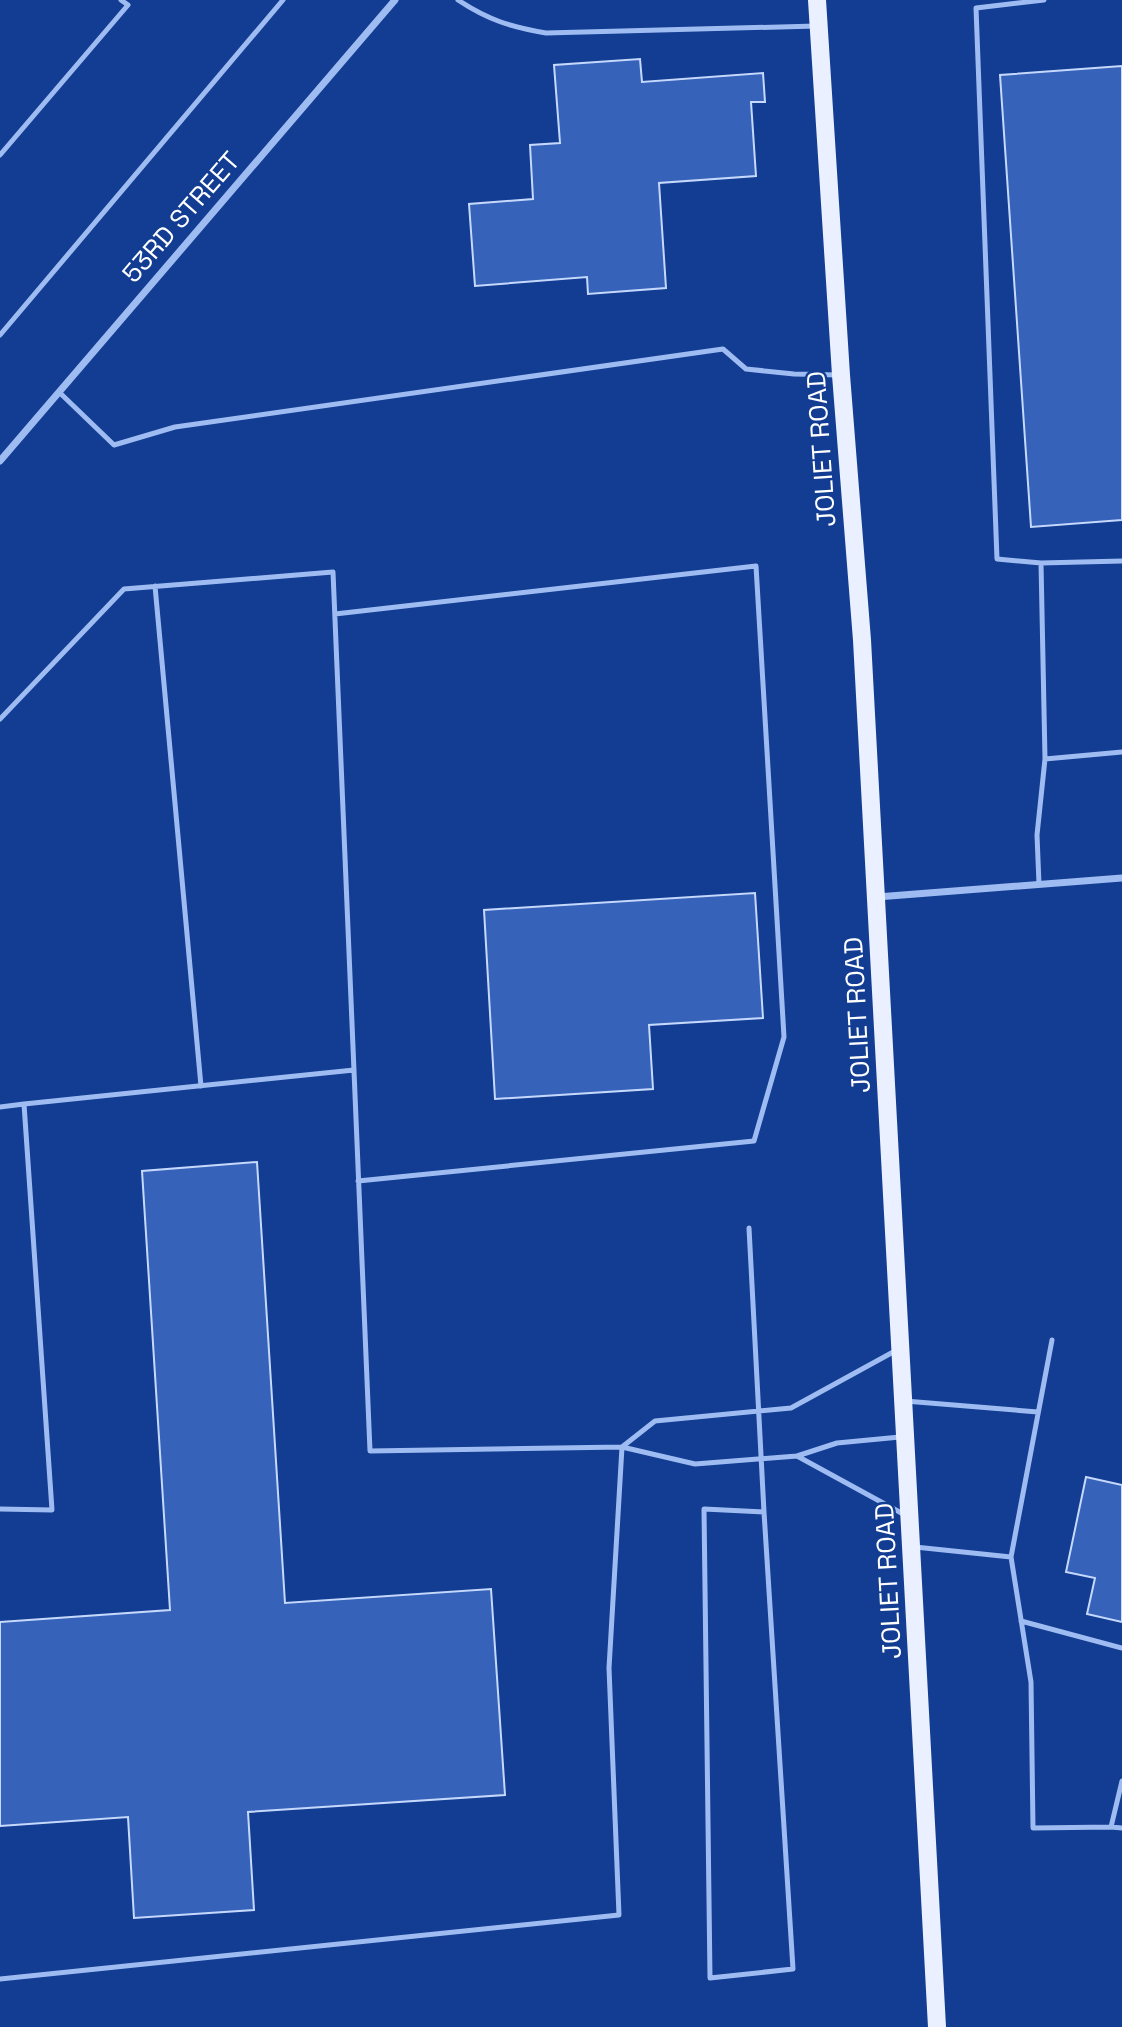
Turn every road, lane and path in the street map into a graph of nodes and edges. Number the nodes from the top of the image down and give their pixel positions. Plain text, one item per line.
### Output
1 (121, 0) edge
2 (283, 0) edge
3 (395, 0) edge
4 (458, 0) edge
5 (817, 0) edge
6 (1044, 0) edge
7 (819, 26) junction
8 (0, 155) edge
9 (0, 335) edge
10 (841, 375) junction
11 (59, 392) junction
12 (0, 461) edge
13 (1122, 561) edge
14 (1041, 563) junction
15 (155, 586) junction
16 (335, 614) junction
17 (0, 719) edge
18 (1122, 752) edge
19 (1045, 759) junction
20 (1122, 878) edge
21 (1040, 884) junction
22 (877, 897) junction
23 (354, 1070) junction
24 (201, 1086) junction
25 (24, 1104) junction
26 (0, 1107) edge
27 (358, 1181) junction
28 (749, 1228) dead end
29 (1052, 1340) dead end
30 (901, 1347) junction
31 (904, 1401) junction
32 (760, 1411) junction
33 (1038, 1412) junction
34 (906, 1436) junction
35 (622, 1447) junction
36 (797, 1456) junction
37 (761, 1459) junction
38 (0, 1509) edge
39 (764, 1512) junction
40 (911, 1519) junction
41 (912, 1547) junction
42 (1011, 1557) junction
43 (1021, 1621) junction
44 (1122, 1648) edge
45 (1122, 1781) edge
46 (1111, 1827) junction
47 (1122, 1828) edge
48 (0, 1979) edge
49 (937, 2027) edge

1 - 8 lane
2 - 9 lane
3 - 11 street, 53RD STREET
4 - 7 lane
5 - 7 main road, JOLIET ROAD
6 - 14 lane
7 - 10 main road, JOLIET ROAD
10 - 11 lane
10 - 22 main road, JOLIET ROAD
11 - 12 street, 53RD STREET
13 - 14 lane
14 - 19 lane
15 - 16 lane
15 - 17 lane
15 - 24 lane
16 - 23 lane
16 - 27 lane
18 - 19 lane
19 - 21 lane
20 - 21 street
21 - 22 street
22 - 30 main road, JOLIET ROAD
23 - 24 lane
23 - 27 lane
24 - 25 lane
25 - 26 lane
25 - 38 lane
27 - 35 lane
28 - 32 lane
29 - 33 lane
30 - 31 main road, JOLIET ROAD
30 - 32 lane
31 - 33 lane
31 - 34 main road, JOLIET ROAD
32 - 35 lane
32 - 37 lane
33 - 42 lane
34 - 36 lane
34 - 40 main road, JOLIET ROAD
35 - 37 lane
35 - 48 lane
36 - 37 lane
36 - 40 lane
37 - 39 lane
39 - 39 lane
40 - 41 main road, JOLIET ROAD
41 - 42 lane
41 - 49 main road, JOLIET ROAD
42 - 43 lane
43 - 44 lane
43 - 46 lane
45 - 46 lane
46 - 47 lane

